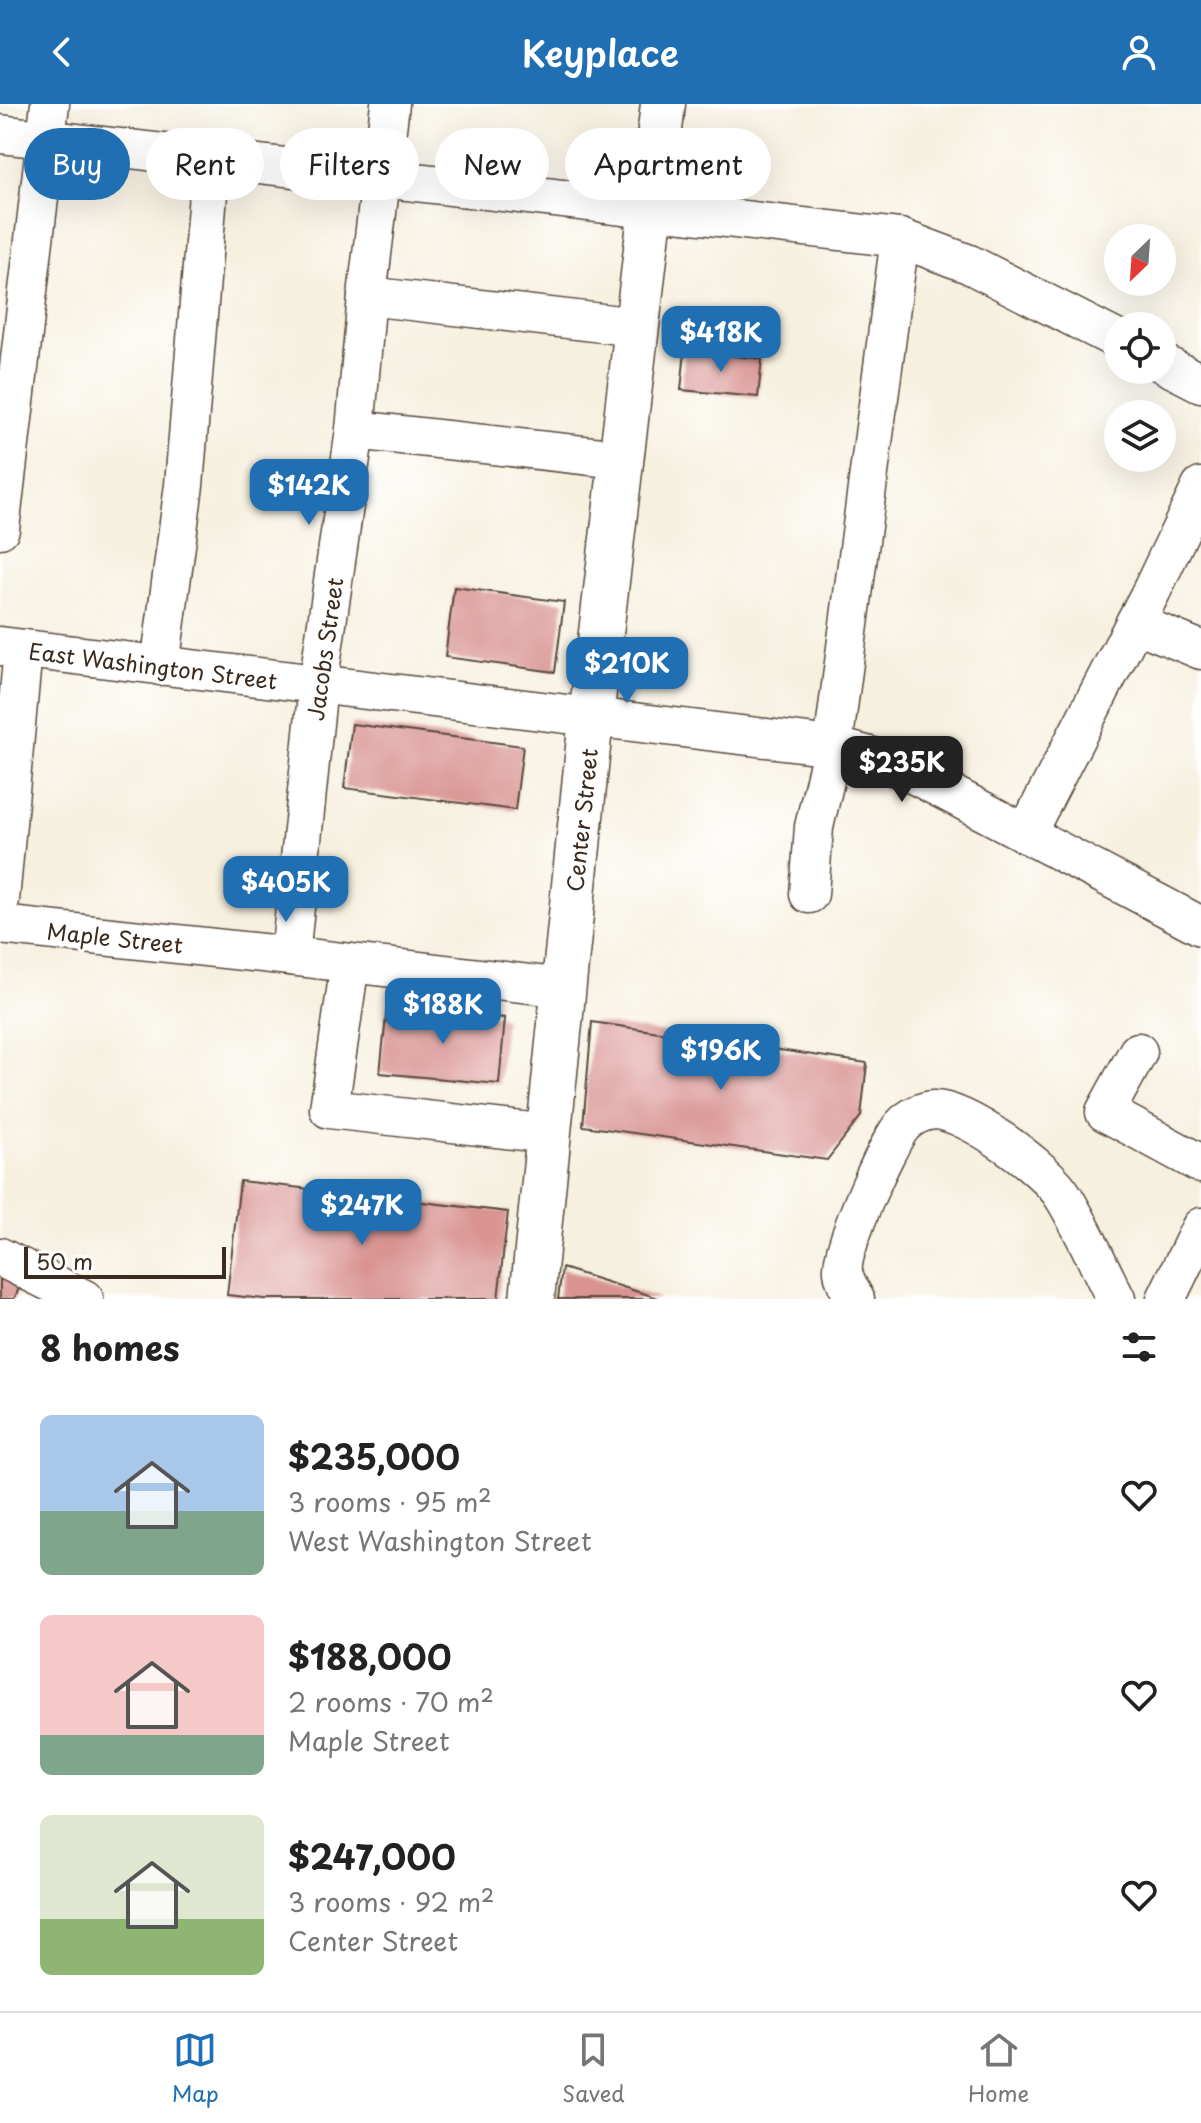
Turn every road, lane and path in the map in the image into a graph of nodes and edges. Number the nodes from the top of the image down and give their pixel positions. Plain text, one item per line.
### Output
1 (390, 104) edge
2 (663, 104) edge
3 (47, 122) edge
4 (387, 128) edge
5 (0, 134) edge
6 (146, 144) edge
7 (419, 182) edge
8 (208, 200) edge
9 (379, 200) edge
10 (652, 209) junction
11 (900, 238) junction
12 (367, 296) junction
13 (637, 327) junction
14 (1104, 333) edge
15 (1176, 370) edge
16 (1201, 383) edge
17 (355, 430) junction
18 (620, 459) junction
19 (1201, 487) edge
20 (0, 529) edge
21 (1135, 623) junction
22 (12, 647) edge
23 (1201, 650) edge
24 (160, 666) junction
25 (318, 685) junction
26 (591, 718) junction
27 (833, 746) junction
28 (1026, 834) junction
29 (809, 894) dead end
30 (0, 900) edge
31 (0, 925) edge
32 (1201, 926) edge
33 (290, 956) junction
34 (350, 963) junction
35 (565, 988) junction
36 (1138, 1052) dead end
37 (549, 1134) junction
38 (1201, 1164) edge
39 (1201, 1227) edge
40 (0, 1257) edge
41 (84, 1299) edge
42 (532, 1299) edge
43 (855, 1299) edge
44 (1116, 1299) edge
45 (1166, 1299) edge

1 - 4 street, Jacobs Street
2 - 10 main road, Center Street
3 - 5 street
3 - 6 street
3 - 20 street
7 - 10 street
8 - 24 street
9 - 12 street, Jacobs Street
10 - 11 street
10 - 13 main road, Center Street
11 - 14 street
11 - 27 street
12 - 13 street
12 - 17 street, Jacobs Street
13 - 18 main road, Center Street
15 - 16 street
17 - 18 street
17 - 25 street, Jacobs Street
18 - 26 main road, Center Street
19 - 21 street
21 - 23 street
21 - 28 street
22 - 24 street, East Washington Street
22 - 30 street
24 - 25 street, East Washington Street
25 - 26 street, East Washington Street
25 - 33 street, Jacobs Street
26 - 27 street, East Washington Street
26 - 35 main road, Center Street
27 - 28 street, East Washington Street
27 - 29 street
28 - 32 street, East Washington Street
31 - 33 street, Maple Street
33 - 34 street, Maple Street
34 - 35 street, Maple Street
34 - 37 street
35 - 37 main road, Center Street
36 - 38 street
37 - 42 main road, Center Street
39 - 45 street
40 - 41 street
43 - 44 street

